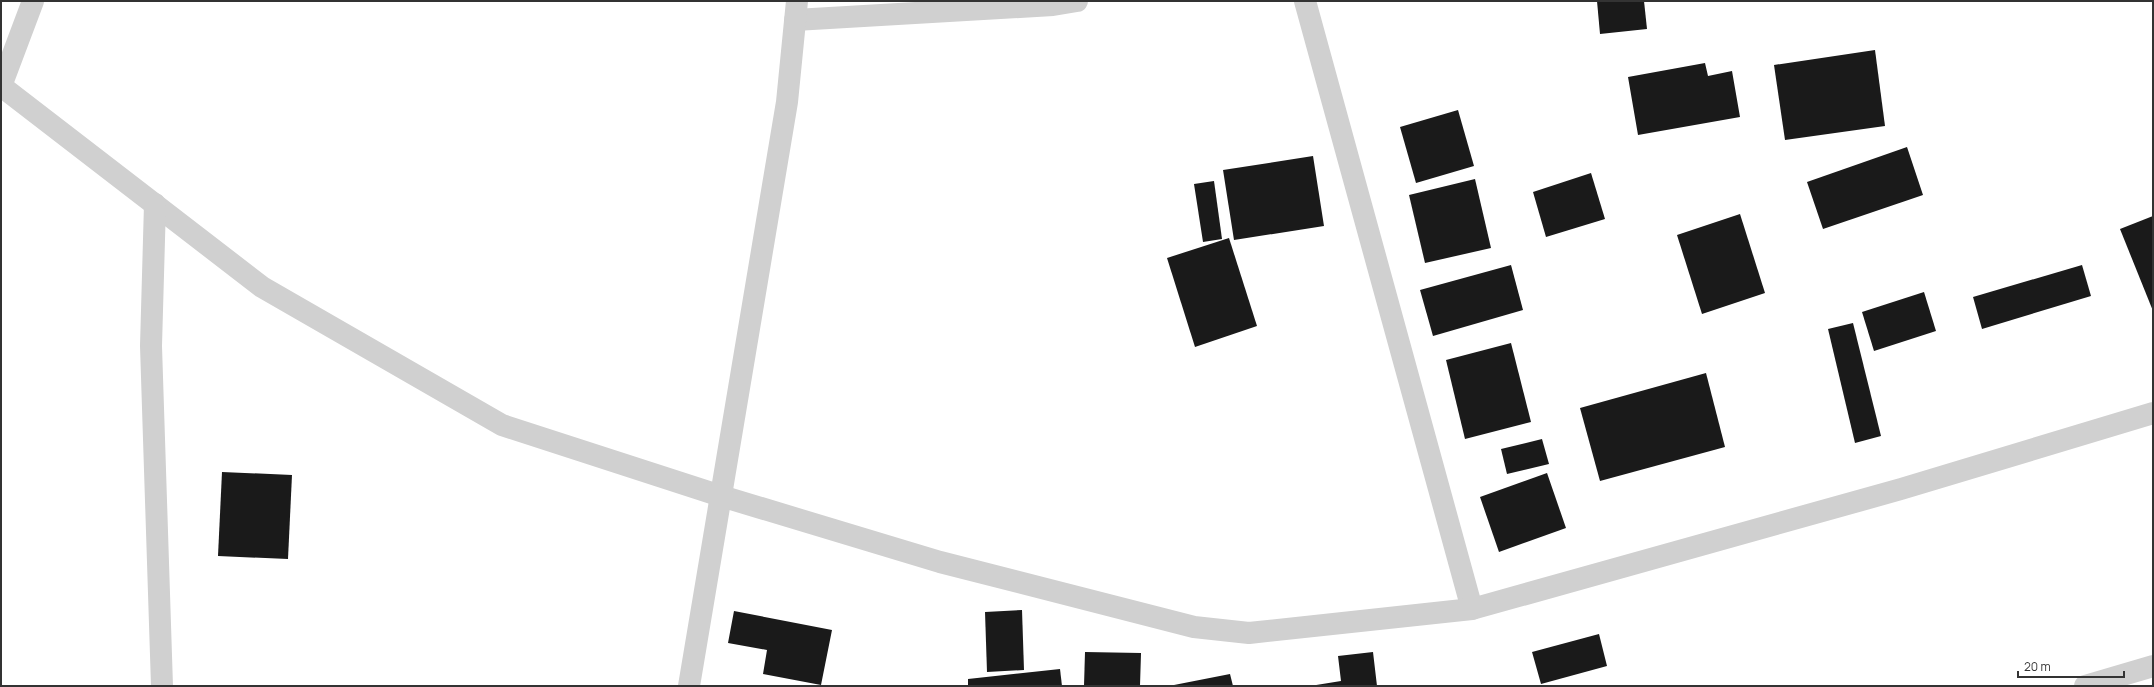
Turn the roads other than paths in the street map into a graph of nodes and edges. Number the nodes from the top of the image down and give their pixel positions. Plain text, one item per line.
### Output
1 (33, 1) edge
2 (1077, 1) edge
3 (1305, 1) edge
4 (796, 10) edge
5 (1, 86) edge
6 (155, 204) junction
7 (2153, 413) edge
8 (720, 496) junction
9 (1472, 609) junction
10 (2153, 666) edge
11 (162, 686) edge
12 (689, 686) edge
13 (2085, 686) edge

1 - 5 street
2 - 4 street
3 - 9 street
4 - 8 street
5 - 6 street
6 - 8 street
6 - 11 street
7 - 9 street
8 - 9 street
8 - 12 street
10 - 13 street

